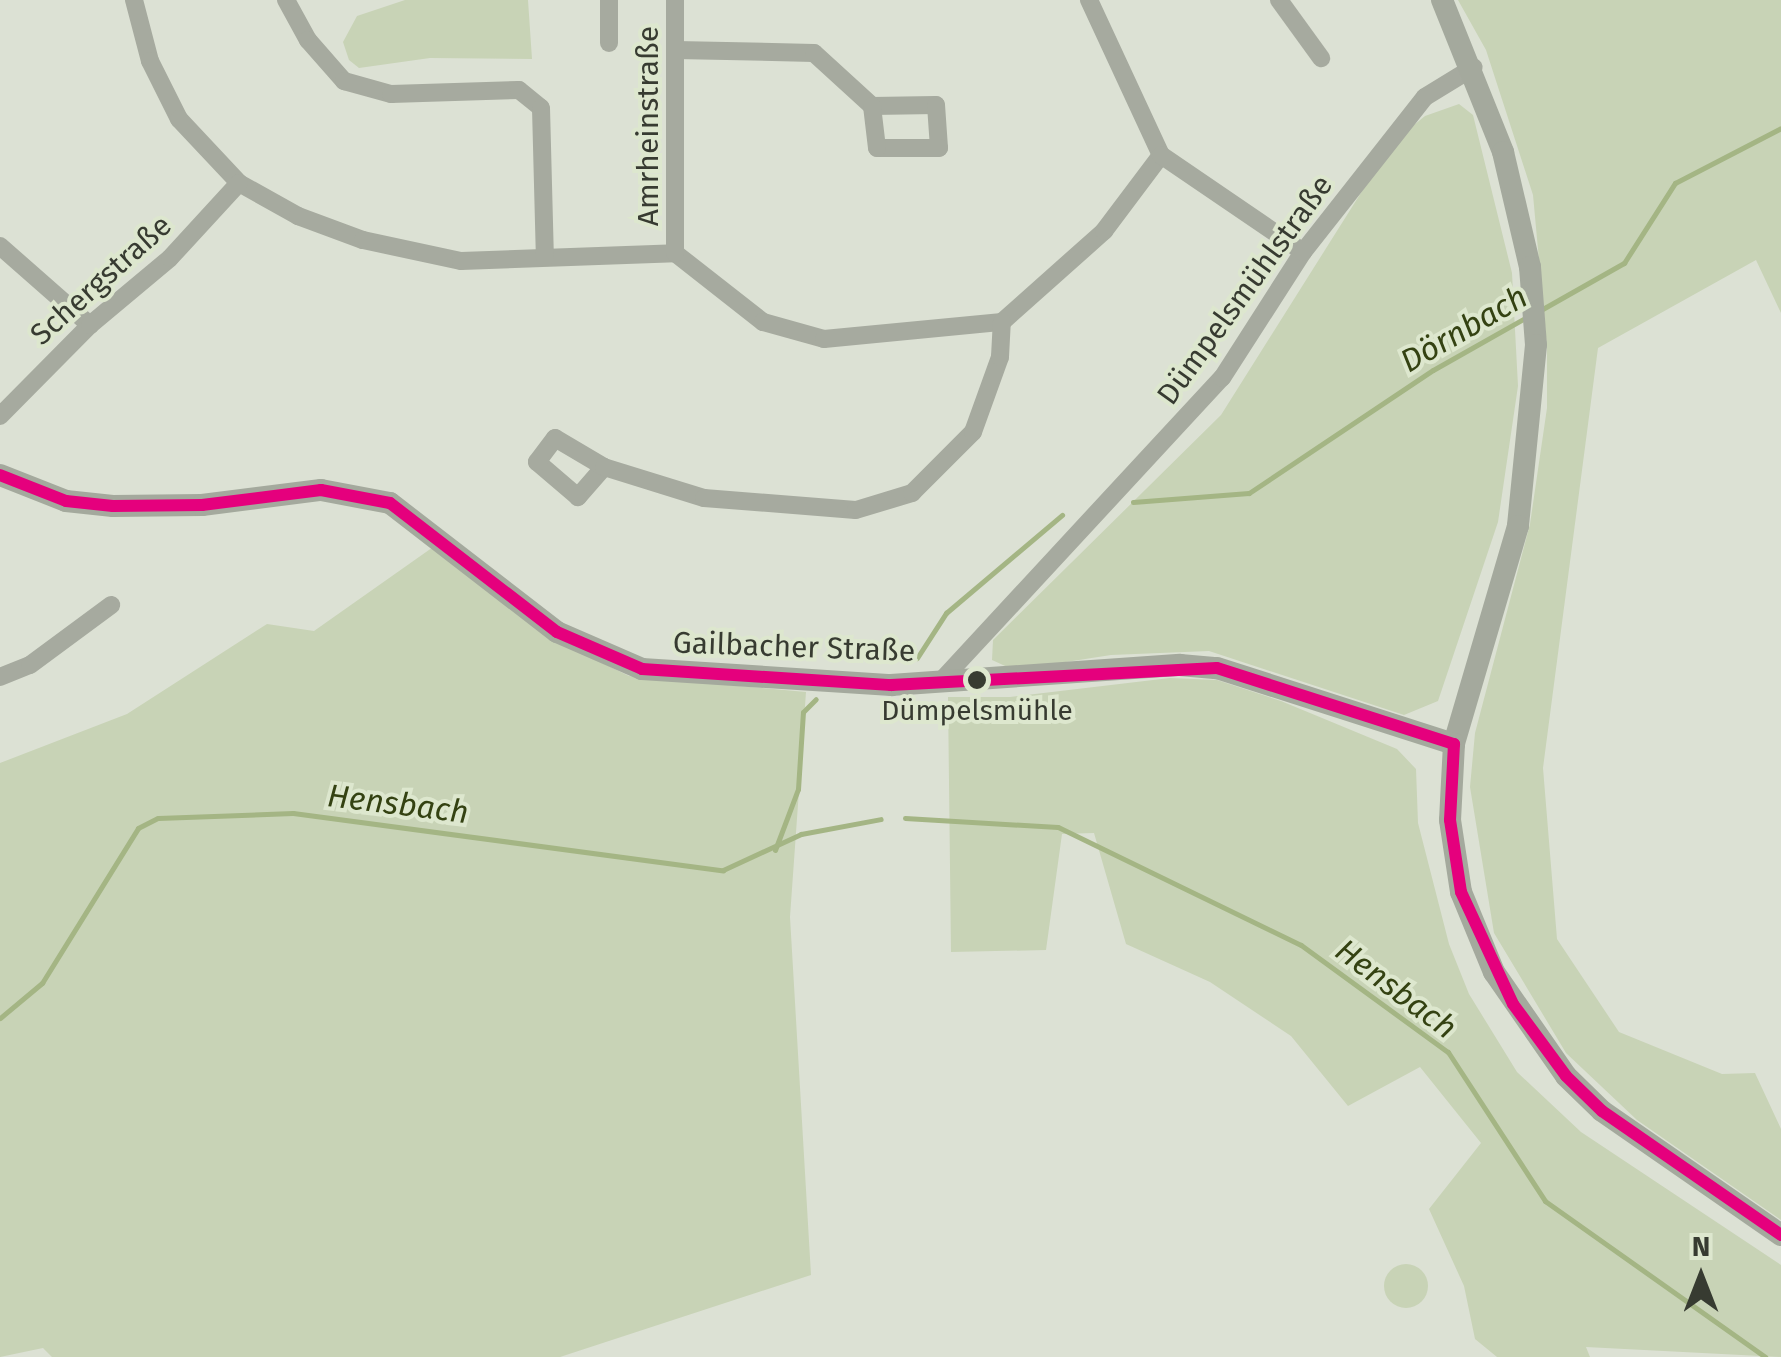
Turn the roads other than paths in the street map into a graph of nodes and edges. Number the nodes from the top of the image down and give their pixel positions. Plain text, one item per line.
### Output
1 (134, 0) edge
2 (286, 0) edge
3 (610, 0) edge
4 (675, 0) edge
5 (1089, 0) edge
6 (1279, 0) edge
7 (1442, 0) edge
8 (610, 44) dead end
9 (676, 50) junction
10 (1321, 58) dead end
11 (1474, 67) junction
12 (872, 106) dead end
13 (1161, 155) junction
14 (239, 184) junction
15 (0, 246) edge
16 (675, 252) junction
17 (1303, 252) junction
18 (545, 257) junction
19 (1002, 322) junction
20 (90, 324) junction
21 (0, 416) edge
22 (604, 467) dead end
23 (0, 475) edge
24 (111, 604) dead end
25 (0, 677) edge
26 (940, 682) junction
27 (1454, 744) junction
28 (1781, 1236) edge

1 - 14 street
2 - 18 street
3 - 8 street
4 - 9 street, Amrheinstraße
5 - 13 street
6 - 10 street
7 - 11 street
9 - 12 street
9 - 16 street, Amrheinstraße
11 - 17 street, Dümpelsmühlstraße
11 - 27 street
13 - 17 street
13 - 19 street
14 - 18 street
14 - 20 street, Schergstraße
15 - 20 street
16 - 18 street
16 - 19 street
17 - 26 street, Dümpelsmühlstraße
19 - 22 street
20 - 21 street, Schergstraße
23 - 26 street, Gailbacher Straße
24 - 25 street
26 - 27 street, Gailbacher Straße
27 - 28 street

